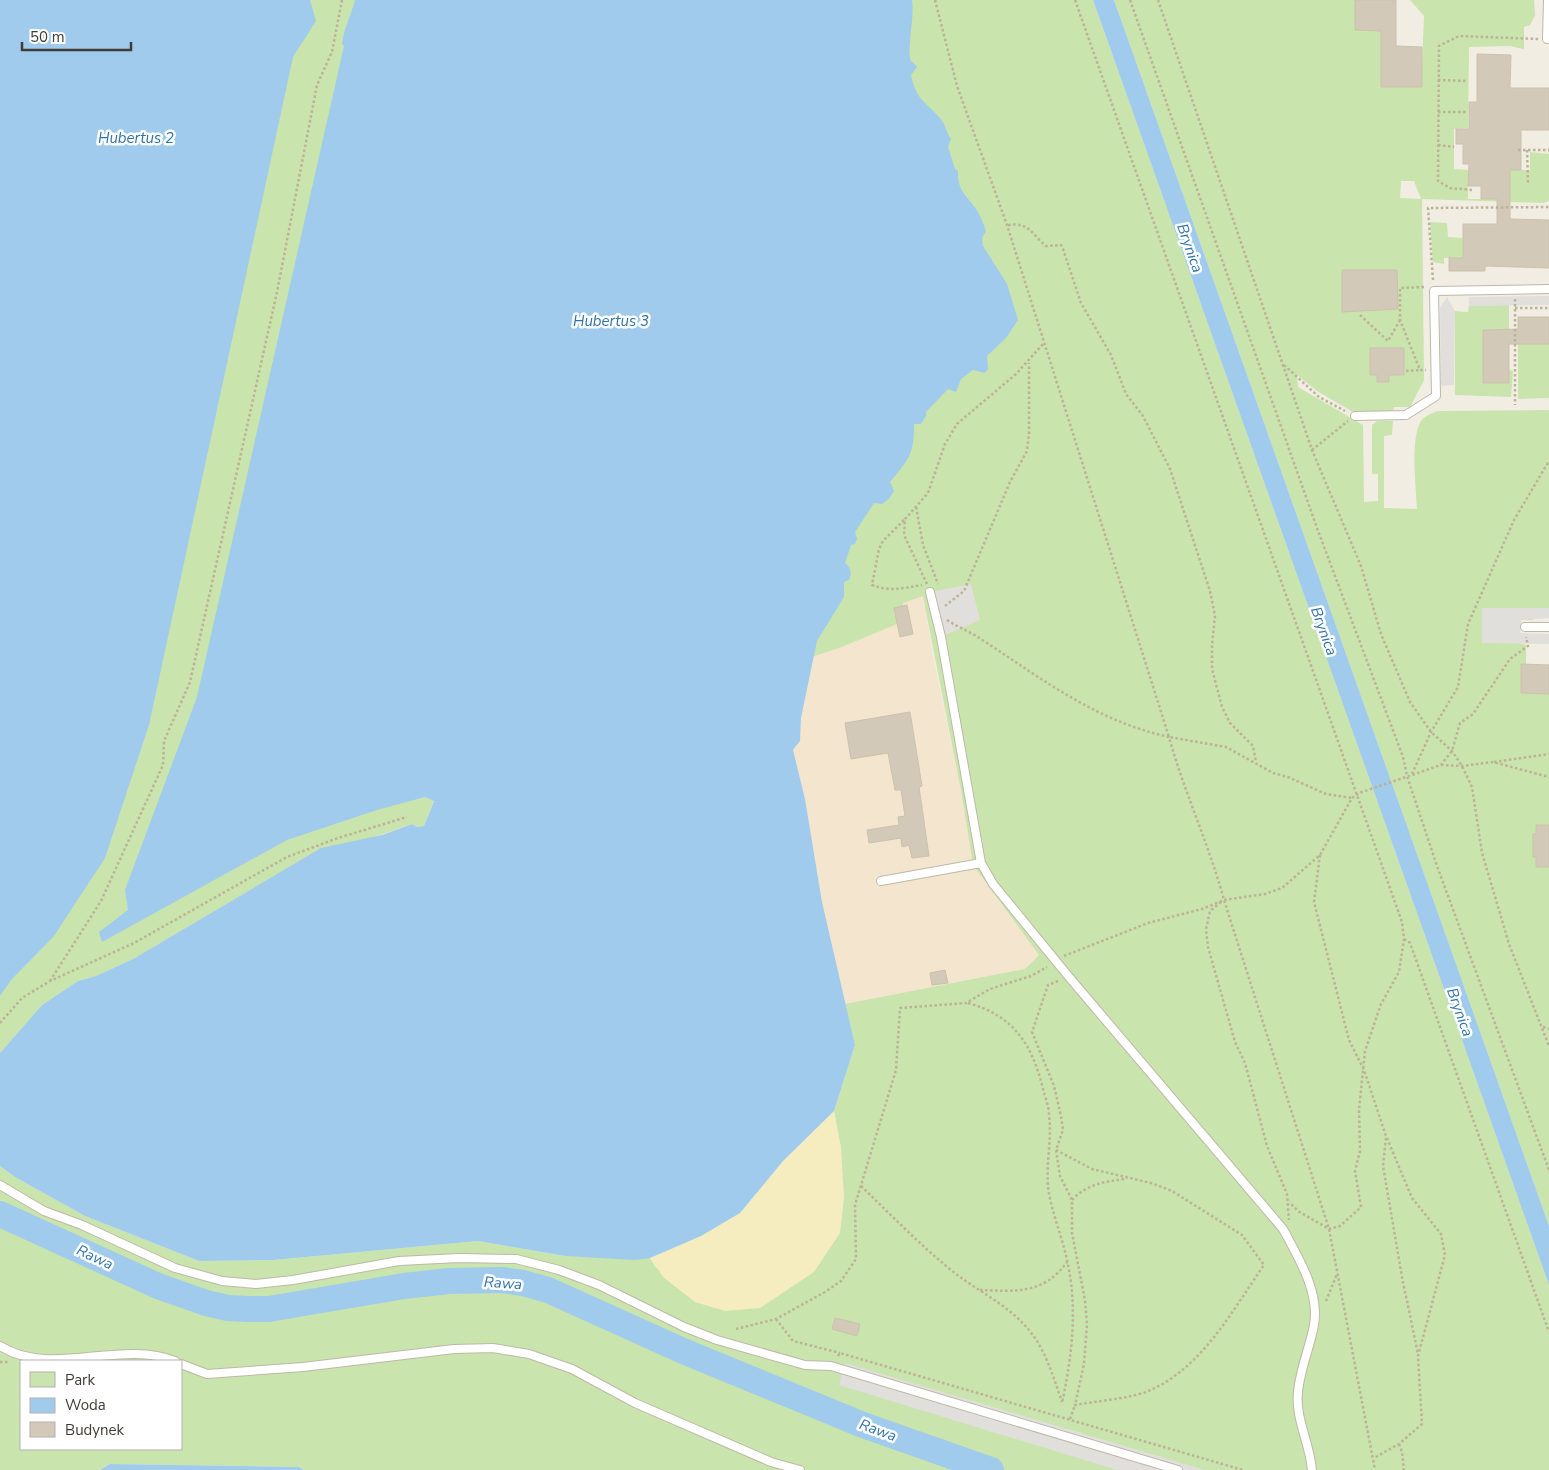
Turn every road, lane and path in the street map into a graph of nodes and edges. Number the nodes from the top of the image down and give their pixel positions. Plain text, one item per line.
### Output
1 (935, 0) edge
2 (1075, 0) edge
3 (1130, 0) edge
4 (1158, 0) edge
5 (1548, 0) edge
6 (340, 1) edge
7 (1547, 39) joint
8 (1438, 80) junction
9 (1468, 81) dead end
10 (1438, 112) junction
11 (1468, 112) dead end
12 (1438, 145) junction
13 (1454, 146) dead end
14 (1518, 150) dead end
15 (1527, 150) junction
16 (1549, 150) edge
17 (1528, 183) dead end
18 (1472, 190) dead end
19 (1549, 207) edge
20 (1007, 225) junction
21 (1434, 289) junction
22 (1549, 289) edge
23 (1515, 290) junction
24 (1515, 308) junction
25 (1549, 308) edge
26 (1360, 315) dead end
27 (1400, 320) junction
28 (1388, 341) junction
29 (1044, 343) junction
30 (1388, 345) dead end
31 (1028, 362) junction
32 (1283, 364) junction
33 (1435, 368) junction
34 (1420, 370) junction
35 (1406, 371) dead end
36 (1515, 405) dead end
37 (1355, 416) junction
38 (1312, 450) junction
39 (1549, 461) edge
40 (916, 507) junction
41 (905, 519) junction
42 (929, 588) junction
43 (940, 591) dead end
44 (935, 613) junction
45 (1525, 627) joint
46 (1549, 627) edge
47 (1431, 732) junction
48 (1169, 736) junction
49 (1452, 751) junction
50 (1549, 754) edge
51 (1256, 762) junction
52 (1493, 762) junction
53 (1441, 765) junction
54 (1462, 766) junction
55 (1412, 774) junction
56 (1407, 776) junction
57 (1549, 777) edge
58 (1357, 794) junction
59 (1352, 798) junction
60 (407, 817) dead end
61 (1320, 855) junction
62 (981, 863) junction
63 (881, 881) dead end
64 (1224, 900) junction
65 (1404, 938) junction
66 (1056, 960) junction
67 (1049, 966) dead end
68 (1069, 977) junction
69 (50, 981) junction
70 (966, 1003) junction
71 (0, 1023) edge
72 (1543, 1027) junction
73 (1549, 1029) edge
74 (1549, 1046) edge
75 (1364, 1070) junction
76 (1386, 1136) junction
77 (1056, 1150) junction
78 (1549, 1170) edge
79 (1128, 1179) junction
80 (0, 1185) edge
81 (860, 1186) junction
82 (1072, 1200) junction
83 (1288, 1204) junction
84 (1283, 1229) junction
85 (1329, 1229) junction
86 (1068, 1261) junction
87 (1337, 1273) junction
88 (980, 1290) junction
89 (1315, 1309) junction
90 (776, 1319) junction
91 (736, 1329) dead end
92 (1549, 1332) edge
93 (0, 1346) edge
94 (840, 1354) junction
95 (1418, 1356) junction
96 (39, 1360) edge
97 (39, 1360) edge
98 (172, 1360) edge
99 (182, 1364) edge
100 (831, 1366) junction
101 (1075, 1406) junction
102 (1070, 1419) junction
103 (1398, 1444) junction
104 (1374, 1458) junction
105 (800, 1470) edge
106 (1178, 1470) edge
107 (1243, 1470) edge
108 (1312, 1470) edge
109 (1375, 1470) edge
110 (1404, 1470) edge

1 - 20 path
2 - 58 path
3 - 56 path
4 - 32 path
5 - 7 lane
6 - 69 path
7 - 8 path
8 - 9 path
8 - 10 path
10 - 11 path
10 - 12 path
12 - 13 path
12 - 18 path
14 - 15 path
15 - 16 path
15 - 17 path
19 - 21 path
20 - 29 path
20 - 51 path
21 - 23 lane
21 - 27 path
21 - 33 lane
22 - 23 lane
23 - 24 path
24 - 25 path
24 - 36 path
26 - 28 path
27 - 28 path
27 - 34 path
28 - 30 path
29 - 31 path
29 - 48 path
31 - 40 path
31 - 44 path
32 - 37 path
32 - 38 path
33 - 34 path
33 - 37 lane
34 - 35 path
37 - 38 path
38 - 47 path
39 - 47 path
40 - 41 path
40 - 43 path
41 - 42 path
41 - 42 path
42 - 44 lane
44 - 48 path
44 - 62 lane
45 - 46 lane
45 - 49 path
47 - 49 path
47 - 55 path
48 - 51 path
48 - 64 path
49 - 53 path
49 - 54 path
50 - 52 path
51 - 59 path
52 - 54 path
52 - 57 path
53 - 54 path
53 - 55 path
54 - 72 path
55 - 56 path
56 - 58 path
56 - 78 path
58 - 59 path
58 - 65 path
59 - 61 path
60 - 69 path
61 - 64 path
61 - 75 path
62 - 63 lane
62 - 66 lane
64 - 66 path
64 - 83 path
64 - 85 path
65 - 75 path
65 - 92 path
66 - 68 lane
67 - 70 path
68 - 77 path
68 - 84 lane
69 - 71 path
70 - 81 path
70 - 86 path
72 - 73 path
72 - 74 path
75 - 76 path
75 - 85 path
76 - 95 path
76 - 95 path
77 - 79 path
77 - 82 path
79 - 82 path
79 - 101 path
80 - 100 lane
81 - 88 path
81 - 90 path
82 - 101 path
83 - 84 path
83 - 85 path
84 - 89 lane
85 - 87 path
86 - 88 path
86 - 88 path
87 - 89 path
87 - 104 path
89 - 108 lane
90 - 91 path
90 - 94 path
93 - 97 lane
94 - 100 path
94 - 102 path
95 - 103 path
96 - 98 lane
99 - 105 lane
100 - 106 lane
101 - 102 path
102 - 107 path
103 - 104 path
103 - 110 path
104 - 109 path

